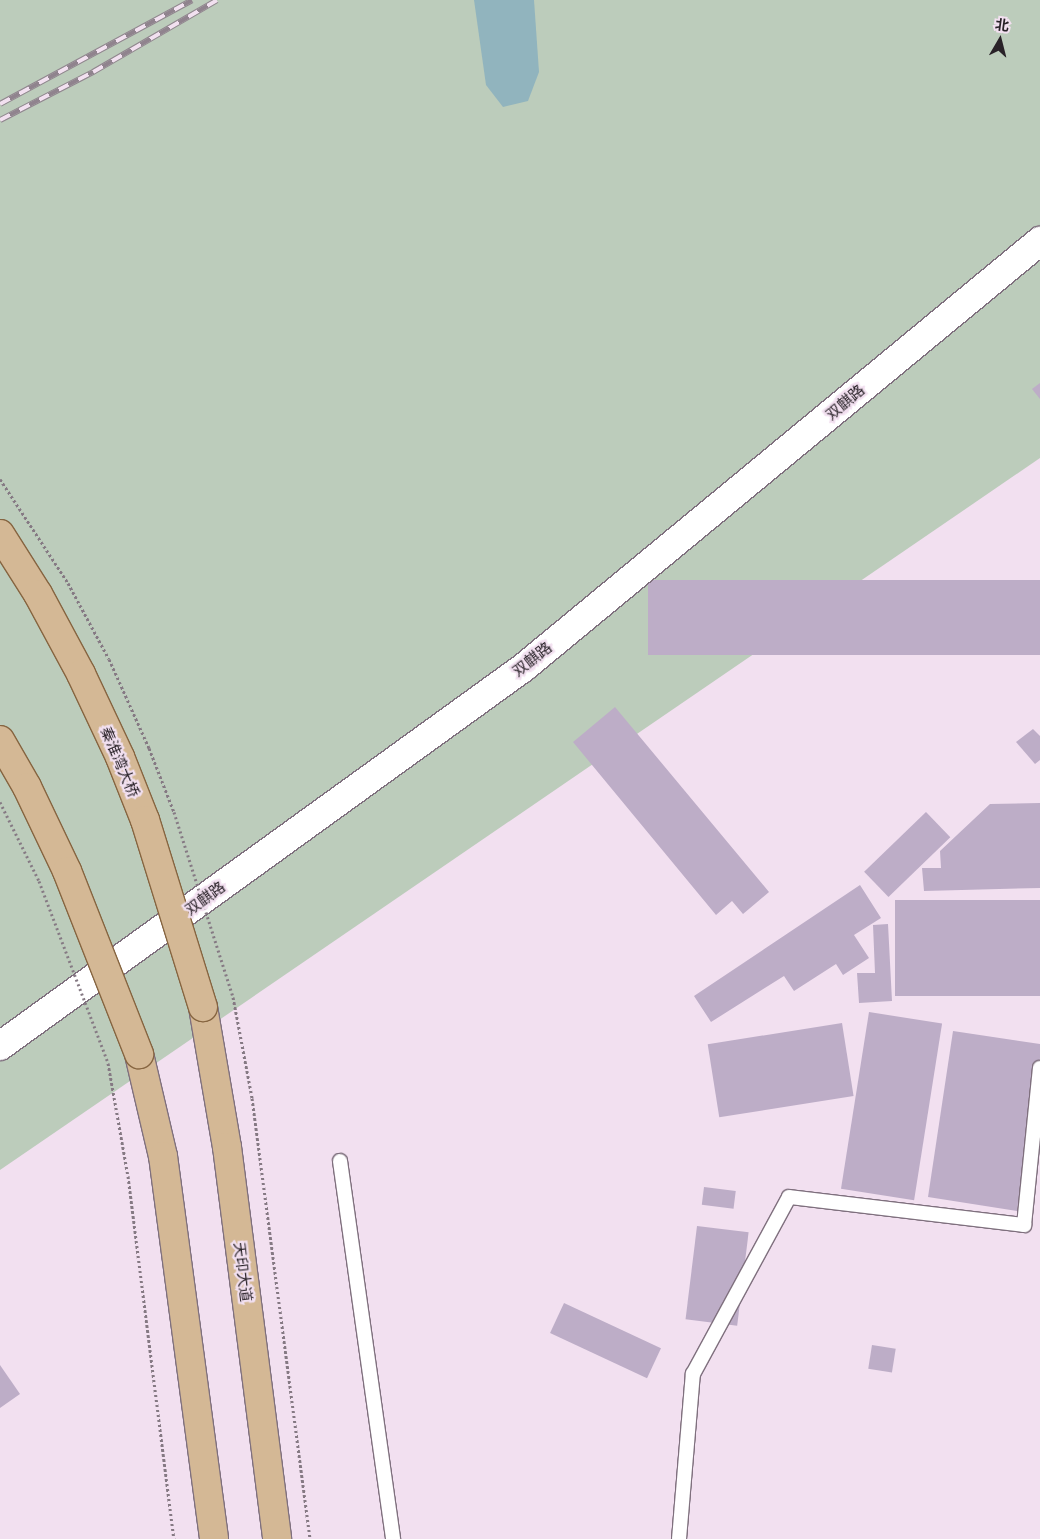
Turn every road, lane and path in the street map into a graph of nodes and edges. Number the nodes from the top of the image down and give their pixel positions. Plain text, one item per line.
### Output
1 (1040, 241) edge
2 (0, 534) edge
3 (0, 740) edge
4 (0, 802) edge
5 (233, 997) dead end
6 (203, 1007) joint
7 (0, 1046) edge
8 (1040, 1068) edge
9 (340, 1160) dead end
10 (174, 1539) edge
11 (214, 1539) edge
12 (277, 1539) edge
13 (310, 1539) edge
14 (393, 1539) edge
15 (679, 1539) edge

1 - 7 street, 双麒路
2 - 6 main road, 秦淮湾大桥, bridge
3 - 11 main road, bridge
4 - 10 path, bridge
5 - 13 path
6 - 12 main road, 天印大道
8 - 15 lane
9 - 14 lane

